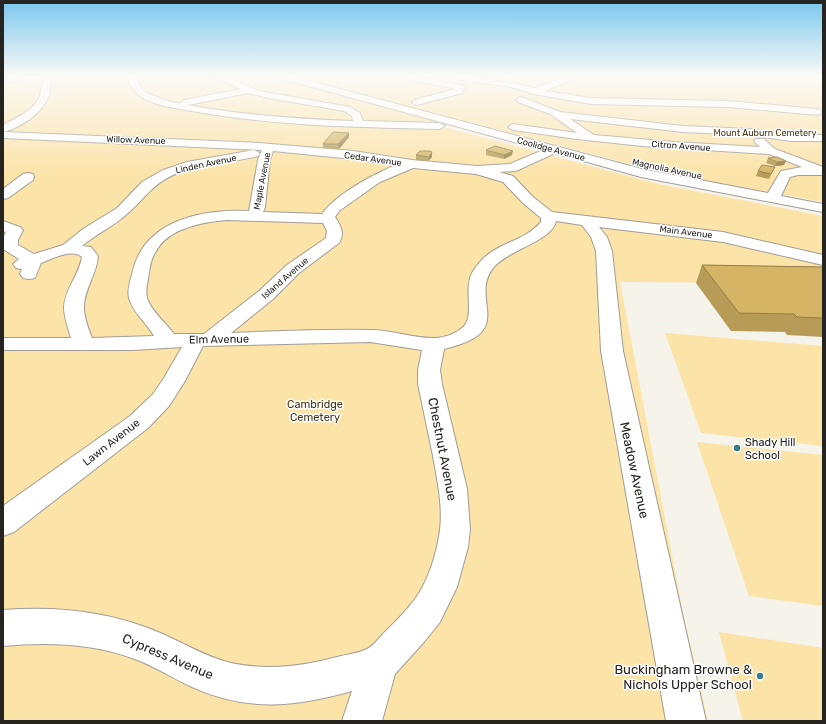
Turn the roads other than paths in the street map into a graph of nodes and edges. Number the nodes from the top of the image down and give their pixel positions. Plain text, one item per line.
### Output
1 (34, 110) edge
2 (201, 110) edge
3 (349, 110) edge
4 (408, 110) edge
5 (446, 110) edge
6 (550, 110) edge
7 (795, 110) edge
8 (820, 112) edge
9 (236, 115) junction
10 (560, 115) junction
11 (778, 120) dead end
12 (491, 122) dead end
13 (223, 124) dead end
14 (461, 124) junction
15 (358, 125) junction
16 (505, 125) dead end
17 (754, 127) junction
18 (3, 129) edge
19 (823, 129) edge
20 (212, 133) dead end
21 (3, 135) edge
22 (591, 137) junction
23 (823, 138) edge
24 (199, 143) junction
25 (267, 150) junction
26 (553, 150) junction
27 (771, 151) junction
28 (449, 156) dead end
29 (482, 157) dead end
30 (412, 164) junction
31 (434, 166) junction
32 (823, 171) edge
33 (510, 173) junction
34 (7, 176) dead end
35 (774, 194) junction
36 (3, 195) edge
37 (823, 198) edge
38 (823, 208) edge
39 (255, 214) junction
40 (548, 216) junction
41 (327, 218) junction
42 (587, 221) junction
43 (9, 228) edge
44 (69, 248) junction
45 (823, 260) edge
46 (203, 340) junction
47 (167, 341) junction
48 (3, 344) edge
49 (84, 344) junction
50 (434, 344) junction
51 (3, 523) edge
52 (3, 628) edge
53 (379, 664) junction
54 (362, 721) edge
55 (686, 721) edge

1 - 18 street
2 - 9 street
3 - 15 street
4 - 14 street, Coolidge Avenue
5 - 12 street
6 - 10 street, Magnolia Avenue
7 - 8 street
8 - 11 street
9 - 13 street
9 - 15 street
10 - 17 street
10 - 22 street, Magnolia Avenue
14 - 15 street
14 - 26 street, Coolidge Avenue
16 - 22 street, Citron Avenue
17 - 19 street
17 - 23 street
17 - 27 street
20 - 24 street
21 - 24 street, Willow Avenue
22 - 27 street, Citron Avenue
22 - 35 street, Magnolia Avenue
24 - 25 street, Willow Avenue
25 - 30 street, Cedar Avenue
25 - 39 street, Maple Avenue
25 - 44 street, Linden Avenue
26 - 33 street
26 - 35 street, Coolidge Avenue
27 - 32 street
28 - 31 street
29 - 33 street
30 - 31 street, Cedar Avenue
30 - 41 street
31 - 33 street, Cedar Avenue
32 - 35 street
33 - 40 street
34 - 36 street
35 - 37 street, Magnolia Avenue
35 - 38 street, Coolidge Avenue
39 - 41 street
39 - 47 street
40 - 42 street, Main Avenue
40 - 50 street, Elm Avenue
41 - 46 street, Island Avenue
42 - 45 street, Main Avenue
42 - 55 street, Meadow Avenue
43 - 44 street, Linden Avenue
44 - 49 street
46 - 47 street, Elm Avenue
46 - 50 street, Elm Avenue
46 - 51 street, Lawn Avenue
47 - 49 street, Elm Avenue
48 - 49 street, Elm Avenue
50 - 53 street, Chestnut Avenue
52 - 53 street, Cypress Avenue
53 - 54 street, Chestnut Avenue

